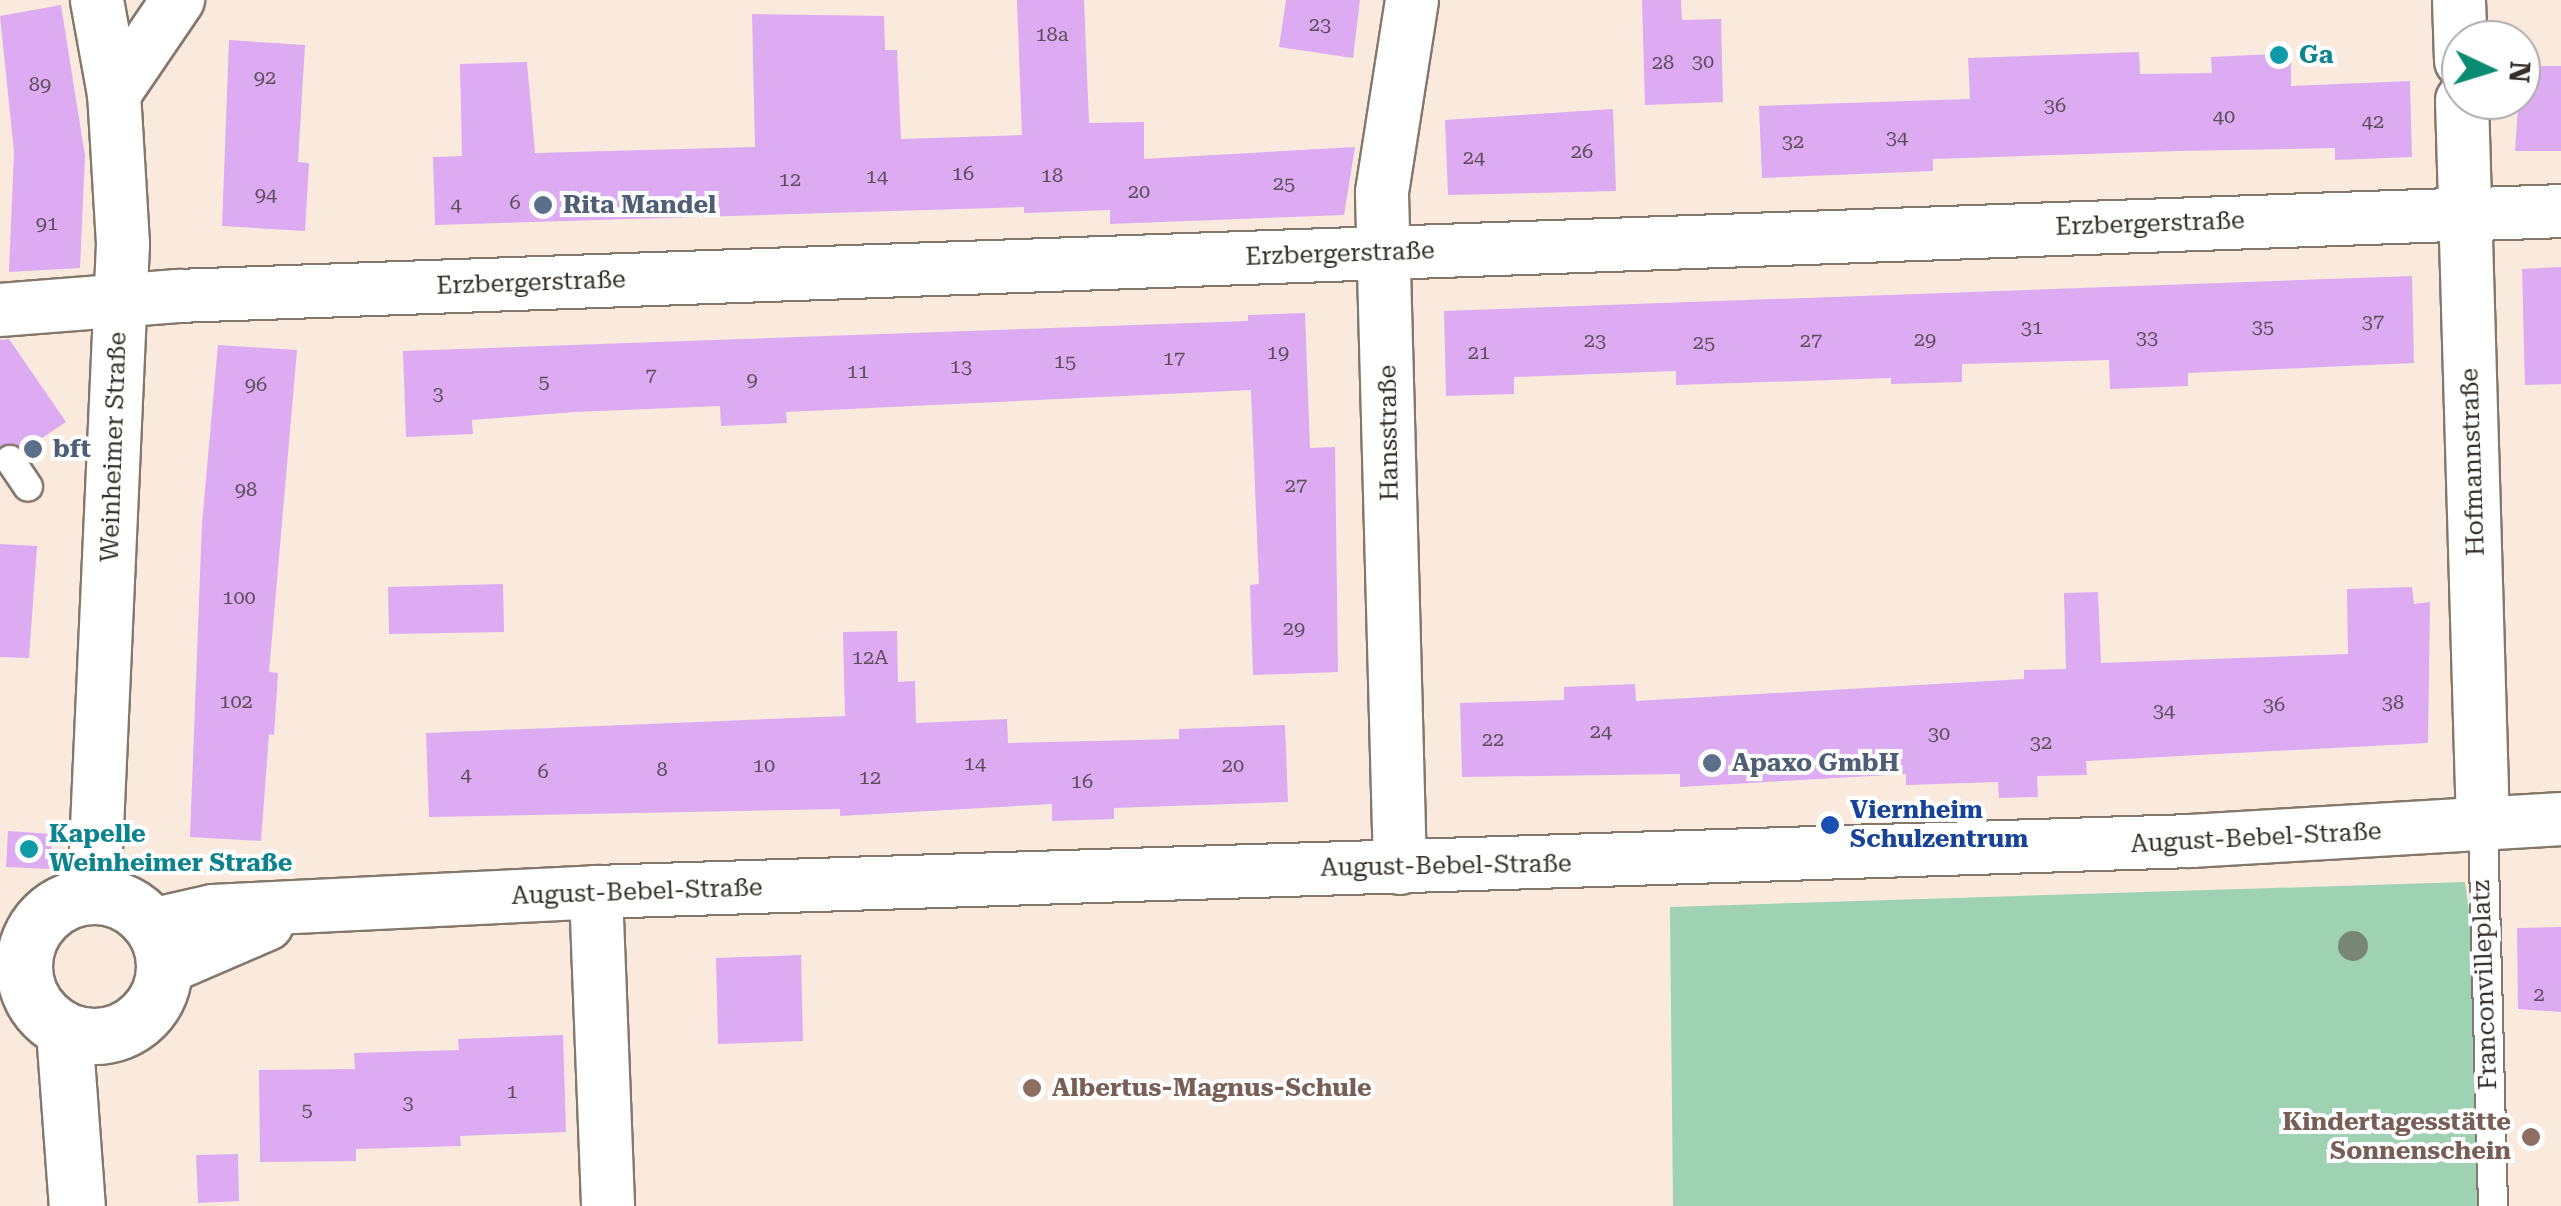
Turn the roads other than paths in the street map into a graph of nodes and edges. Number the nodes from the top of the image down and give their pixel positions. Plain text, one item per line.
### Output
1 (97, 0) edge
2 (178, 0) edge
3 (1412, 0) edge
4 (114, 94) junction
5 (2463, 120) edge
6 (2561, 211) edge
7 (2466, 213) junction
8 (1384, 252) junction
9 (120, 302) junction
10 (0, 310) edge
11 (10, 460) dead end
12 (28, 488) dead end
13 (2561, 819) edge
14 (2483, 824) junction
15 (1400, 868) junction
16 (596, 892) junction
17 (94, 895) junction
18 (158, 947) junction
19 (14, 964) edge
20 (86, 1034) junction
21 (80, 1206) edge
22 (608, 1206) edge
23 (2493, 1206) edge

1 - 4 street, Weinheimer Straße
2 - 4 street
3 - 8 street, Hansstraße
4 - 9 street, Weinheimer Straße
5 - 7 street, Hofmannstraße
6 - 7 street, Erzbergerstraße
7 - 8 street, Erzbergerstraße
7 - 14 street, Hofmannstraße
8 - 9 street, Erzbergerstraße
8 - 15 street, Hansstraße
9 - 10 street, Erzbergerstraße
9 - 17 street, Weinheimer Straße
11 - 12 lane
13 - 14 street, August-Bebel-Straße
14 - 15 street, August-Bebel-Straße
14 - 23 lane, Franconvilleplatz
15 - 16 street, August-Bebel-Straße
16 - 18 street, August-Bebel-Straße
16 - 22 street
17 - 18 street
17 - 19 street
18 - 20 street
19 - 20 street
20 - 21 street

